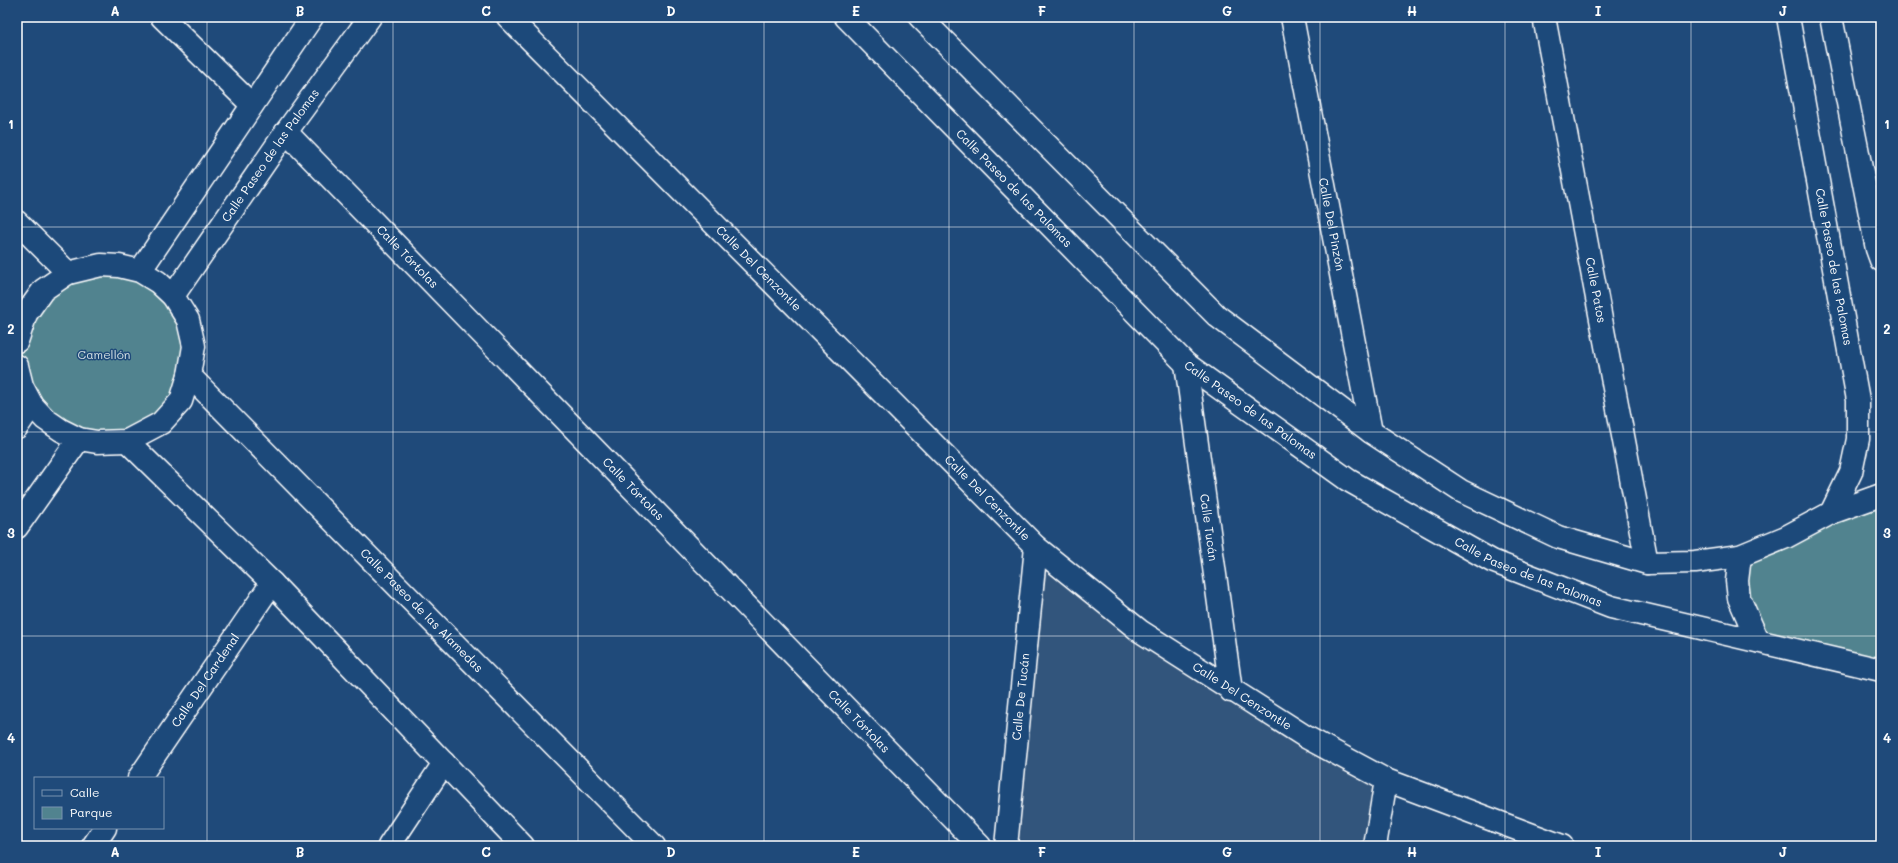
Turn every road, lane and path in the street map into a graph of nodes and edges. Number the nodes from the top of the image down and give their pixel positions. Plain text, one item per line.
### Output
1 (162, 17) edge
2 (312, 17) edge
3 (370, 17) edge
4 (508, 17) edge
5 (846, 17) edge
6 (920, 17) edge
7 (1292, 17) edge
8 (1544, 17) edge
9 (1788, 17) edge
10 (1831, 17) edge
11 (252, 105) junction
12 (286, 132) junction
13 (17, 222) edge
14 (1881, 260) edge
15 (140, 271) junction
16 (68, 273) junction
17 (174, 296) junction
18 (17, 341) edge
19 (1186, 364) junction
20 (17, 366) edge
21 (189, 376) junction
22 (32, 405) junction
23 (17, 427) edge
24 (1371, 432) junction
25 (79, 438) junction
26 (127, 441) junction
27 (1881, 495) edge
28 (1831, 513) junction
29 (17, 527) edge
30 (1036, 547) junction
31 (1740, 556) junction
32 (1647, 563) junction
33 (272, 583) junction
34 (1758, 641) junction
35 (1881, 670) edge
36 (1231, 691) junction
37 (444, 763) junction
38 (140, 777) edge
39 (1386, 780) junction
40 (104, 829) edge
41 (93, 846) edge
42 (389, 846) edge
43 (523, 846) edge
44 (654, 846) edge
45 (980, 846) edge
46 (1006, 846) edge
47 (1375, 846) edge
48 (1562, 846) edge

1 - 11 street
2 - 11 street
3 - 12 street, Calle Paseo de las Palomas
4 - 30 street, Calle Del Cenzontle
5 - 19 street, Calle Paseo de las Palomas
6 - 24 street
7 - 24 street, Calle Del Pinzón
8 - 32 street, Calle Patos
9 - 28 street, Calle Paseo de las Palomas
10 - 14 street
11 - 15 street
12 - 17 street, Calle Paseo de las Palomas
12 - 45 street, Calle Tórtolas
13 - 16 street
15 - 16 street
15 - 17 street
16 - 18 street
17 - 21 street
19 - 34 street, Calle Paseo de las Palomas
19 - 36 street, Calle Tucán
20 - 22 street
21 - 26 street
21 - 44 street, Calle Paseo de las Alamedas
22 - 23 street
22 - 25 street
24 - 32 street
25 - 26 street
25 - 29 street
26 - 33 street
27 - 28 street
28 - 31 street
30 - 36 street, Calle Del Cenzontle
30 - 46 street, Calle De Tucán
31 - 32 street
31 - 34 street
33 - 37 street
33 - 38 street, Calle Del Cardenal
34 - 35 street, Calle Paseo de las Palomas
36 - 39 street, Calle Del Cenzontle
37 - 42 street
37 - 43 street
39 - 47 street
39 - 48 street, Calle Del Cenzontle
40 - 41 street

